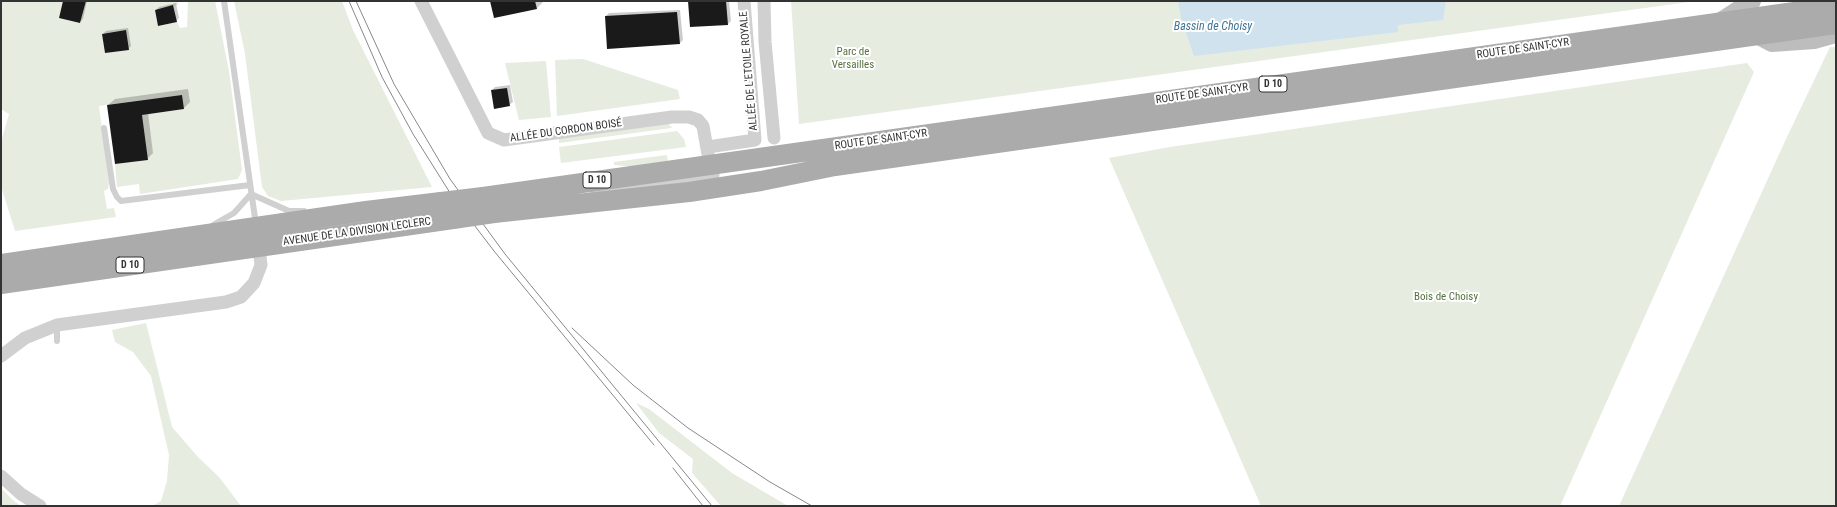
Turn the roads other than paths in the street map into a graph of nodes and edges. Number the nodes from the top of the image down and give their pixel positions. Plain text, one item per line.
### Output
1 (224, 1) edge
2 (421, 1) edge
3 (744, 1) edge
4 (764, 1) edge
5 (1752, 1) edge
6 (1795, 6) edge
7 (1836, 6) edge
8 (1721, 21) junction
9 (1836, 24) edge
10 (1811, 34) junction
11 (1836, 34) edge
12 (104, 128) dead end
13 (774, 138) dead end
14 (711, 168) junction
15 (250, 185) junction
16 (251, 194) junction
17 (313, 210) dead end
18 (320, 210) dead end
19 (366, 211) junction
20 (187, 237) junction
21 (258, 237) junction
22 (7, 263) edge
23 (1, 284) edge
24 (57, 325) junction
25 (58, 341) dead end
26 (1, 356) edge
27 (1, 476) edge
28 (40, 506) edge

1 - 15 lane
2 - 14 street, ALLÉE DU CORDON BOISÉ
3 - 14 street, ALLÉE DE L'ETOILE ROYALE
4 - 13 street
5 - 8 main road
6 - 7 main road, ROUTE DE SAINT-CYR / D 10
6 - 8 main road, ROUTE DE SAINT-CYR / D 10
6 - 10 main road
8 - 14 main road, ROUTE DE SAINT-CYR / D 10
9 - 10 main road, ROUTE DE SAINT-CYR / D 10
10 - 11 main road
10 - 14 main road, ROUTE DE SAINT-CYR / D 10
12 - 15 lane
14 - 19 main road, AVENUE DE LA DIVISION LECLERC / D 10, bridge
14 - 21 main road, AVENUE DE LA DIVISION LECLERC / D 10, bridge
15 - 16 lane
16 - 17 lane
16 - 20 lane
16 - 21 lane
18 - 19 lane
19 - 21 main road, AVENUE DE LA DIVISION LECLERC / D 10
20 - 21 main road, AVENUE DE LA DIVISION LECLERC / D 10
20 - 22 main road, AVENUE DE LA DIVISION LECLERC / D 10
21 - 23 main road, AVENUE DE LA DIVISION LECLERC / D 10
21 - 24 street
24 - 25 lane
24 - 26 street
27 - 28 street

